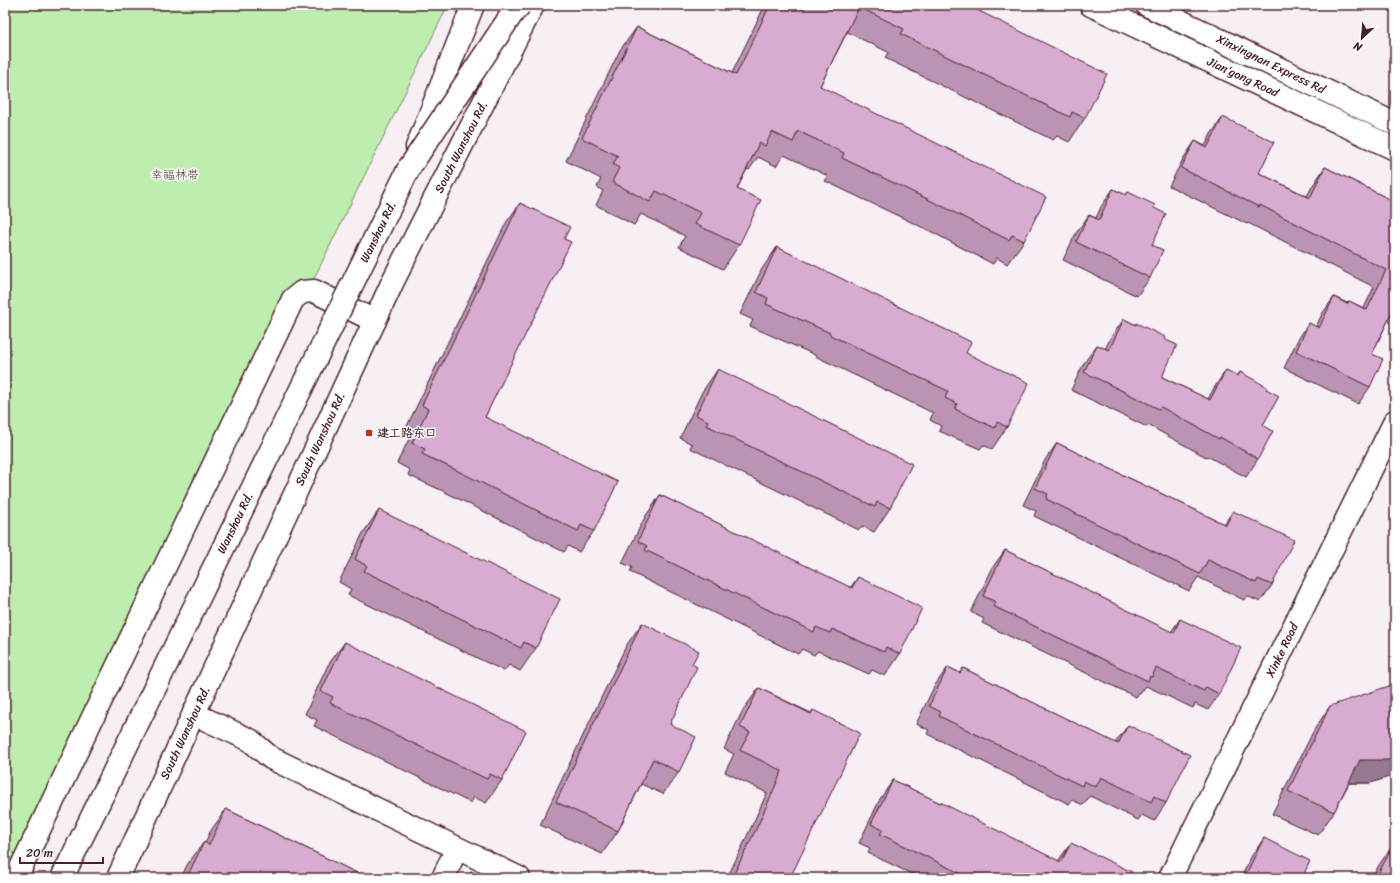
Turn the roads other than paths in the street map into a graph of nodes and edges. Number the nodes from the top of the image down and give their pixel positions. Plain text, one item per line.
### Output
1 (474, 5) edge
2 (514, 5) edge
3 (520, 5) edge
4 (533, 5) edge
5 (1091, 5) edge
6 (1147, 5) edge
7 (513, 46) junction
8 (1395, 124) edge
9 (1395, 149) edge
10 (409, 168) junction
11 (375, 321) junction
12 (1395, 421) edge
13 (194, 714) junction
14 (457, 848) junction
15 (16, 878) edge
16 (62, 878) edge
17 (118, 878) edge
18 (443, 878) edge
19 (519, 878) edge
20 (1170, 878) edge

1 - 10 main road, bridge
2 - 7 main road
3 - 10 main road, bridge
4 - 7 main road, South Wanshou Rd.
5 - 9 main road, Jian‘gong Road
6 - 8 main road, Xinxingnan Express Rd
7 - 11 main road, South Wanshou Rd.
10 - 16 main road, Wanshou Rd., bridge
11 - 13 main road, South Wanshou Rd.
11 - 15 main road
12 - 20 main road, Xinke Road
13 - 14 main road
13 - 17 main road, South Wanshou Rd.
14 - 18 main road
14 - 19 main road

